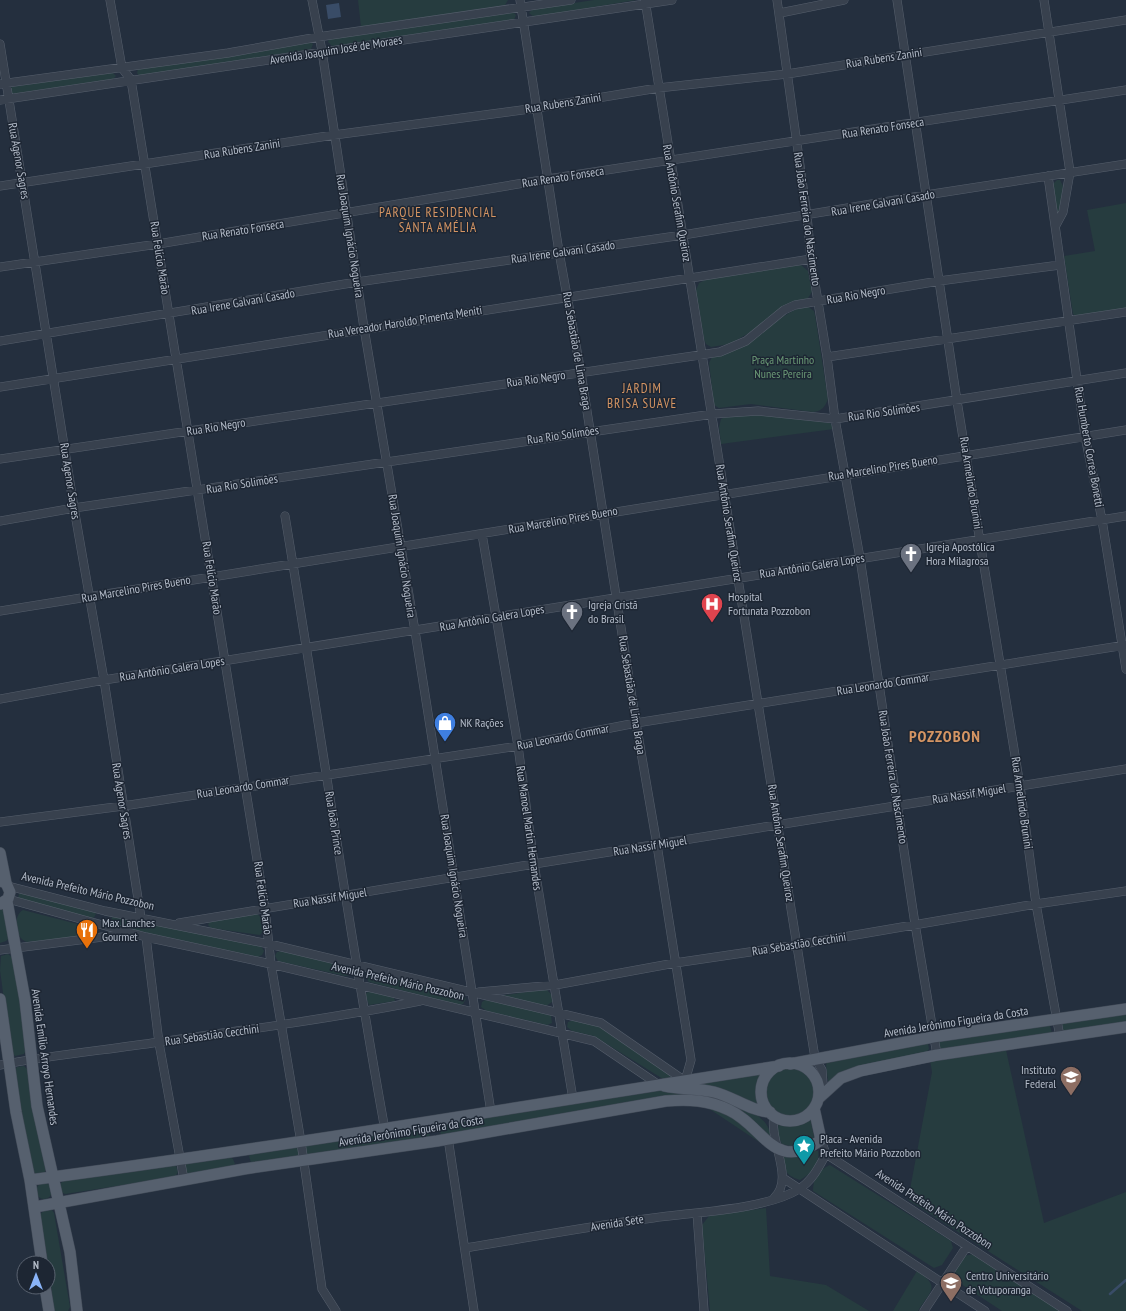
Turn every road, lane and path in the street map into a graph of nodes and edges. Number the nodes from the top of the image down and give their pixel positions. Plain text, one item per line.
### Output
1 (110, 0) edge
2 (312, 0) edge
3 (571, 0) edge
4 (672, 0) edge
5 (777, 0) edge
6 (844, 0) edge
7 (897, 0) edge
8 (1044, 0) edge
9 (645, 2) edge
10 (520, 4) edge
11 (780, 13) junction
12 (1126, 20) edge
13 (523, 22) junction
14 (1049, 32) junction
15 (318, 37) junction
16 (0, 44) edge
17 (322, 51) junction
18 (907, 54) junction
19 (122, 68) junction
20 (787, 74) junction
21 (131, 80) junction
22 (3, 84) edge
23 (658, 88) junction
24 (1126, 90) edge
25 (4, 99) edge
26 (1058, 102) junction
27 (536, 108) junction
28 (916, 123) junction
29 (334, 135) junction
30 (797, 142) junction
31 (670, 161) junction
32 (145, 164) junction
33 (1126, 164) edge
34 (1070, 172) junction
35 (1048, 176) junction
36 (548, 179) junction
37 (23, 182) junction
38 (0, 186) edge
39 (926, 195) junction
40 (347, 212) junction
41 (806, 216) junction
42 (1056, 225) junction
43 (683, 235) junction
44 (158, 244) junction
45 (559, 252) junction
46 (811, 259) junction
47 (35, 262) junction
48 (1060, 265) junction
49 (0, 267) edge
50 (690, 278) junction
51 (939, 281) junction
52 (357, 282) junction
53 (568, 297) junction
54 (818, 302) junction
55 (1126, 312) edge
56 (170, 314) junction
57 (1068, 321) junction
58 (364, 328) junction
59 (46, 333) junction
60 (949, 339) junction
61 (0, 341) edge
62 (703, 354) junction
63 (827, 357) junction
64 (177, 359) junction
65 (581, 373) junction
66 (1126, 373) edge
67 (53, 377) junction
68 (1077, 382) junction
69 (0, 386) edge
70 (957, 401) junction
71 (377, 402) junction
72 (713, 414) junction
73 (835, 419) junction
74 (1126, 430) edge
75 (590, 431) junction
76 (188, 432) junction
77 (1085, 436) junction
78 (65, 449) junction
79 (966, 454) junction
80 (0, 459) edge
81 (387, 462) junction
82 (845, 474) junction
83 (198, 491) junction
84 (724, 494) junction
85 (74, 508) junction
86 (604, 513) junction
87 (285, 516) dead end
88 (1126, 516) edge
89 (0, 520) edge
90 (1102, 520) junction
91 (482, 534) junction
92 (980, 539) junction
93 (401, 547) junction
94 (860, 558) junction
95 (293, 564) junction
96 (212, 576) junction
97 (737, 578) junction
98 (89, 597) junction
99 (617, 597) junction
100 (0, 611) edge
101 (495, 617) junction
102 (415, 631) junction
103 (1124, 646) edge
104 (306, 648) junction
105 (224, 661) junction
106 (1000, 665) junction
107 (1126, 669) edge
108 (104, 680) junction
109 (879, 685) junction
110 (0, 699) edge
111 (758, 704) junction
112 (636, 723) junction
113 (518, 746) junction
114 (435, 758) junction
115 (1126, 769) edge
116 (327, 775) junction
117 (1020, 786) junction
118 (245, 787) junction
119 (123, 806) junction
120 (898, 806) junction
121 (0, 822) edge
122 (778, 826) junction
123 (657, 845) junction
124 (0, 853) edge
125 (534, 864) junction
126 (454, 878) junction
127 (5, 883) edge
128 (1126, 891) edge
129 (346, 896) junction
130 (5, 902) edge
131 (1036, 904) junction
132 (266, 909) junction
133 (106, 911) junction
134 (141, 918) junction
135 (173, 924) junction
136 (915, 924) junction
137 (103, 926) junction
138 (131, 933) junction
139 (102, 937) junction
140 (146, 937) junction
141 (269, 944) junction
142 (797, 945) junction
143 (15, 947) junction
144 (0, 950) edge
145 (675, 963) junction
146 (271, 964) junction
147 (356, 966) junction
148 (555, 985) junction
149 (359, 986) junction
150 (472, 993) junction
151 (0, 999) edge
152 (423, 1000) junction
153 (1126, 1009) edge
154 (364, 1012) junction
155 (476, 1013) junction
156 (559, 1013) junction
157 (1056, 1019) junction
158 (282, 1024) junction
159 (1126, 1028) edge
160 (562, 1032) junction
161 (933, 1037) junction
162 (1060, 1037) junction
163 (159, 1042) junction
164 (937, 1054) junction
165 (31, 1058) junction
166 (815, 1058) junction
167 (4, 1064) edge
168 (785, 1065) junction
169 (685, 1081) junction
170 (660, 1085) junction
171 (573, 1099) junction
172 (817, 1099) junction
173 (491, 1112) junction
174 (772, 1114) junction
175 (433, 1122) junction
176 (385, 1130) junction
177 (448, 1138) junction
178 (821, 1140) junction
179 (437, 1141) junction
180 (301, 1142) junction
181 (777, 1149) junction
182 (826, 1154) junction
183 (303, 1160) junction
184 (181, 1161) junction
185 (54, 1178) junction
186 (783, 1178) junction
187 (30, 1180) junction
188 (184, 1180) junction
189 (799, 1189) junction
190 (771, 1201) junction
191 (60, 1202) junction
192 (35, 1207) junction
193 (697, 1213) junction
194 (967, 1246) junction
195 (465, 1248) junction
196 (41, 1255) edge
197 (942, 1283) junction
198 (46, 1295) edge
199 (49, 1311) edge
200 (78, 1311) edge
201 (336, 1311) edge
202 (474, 1311) edge
203 (704, 1311) edge
204 (924, 1311) edge
205 (985, 1311) edge
206 (1067, 1311) edge

1 - 19 street, Rua Felício Marão
2 - 15 street, Rua Joaquim Ignácio Nogueira
3 - 10 street, Avenida Joaquim José de Moraes
4 - 9 street, Avenida Joaquim José de Moraes
5 - 11 street, Rua João Ferreira do Nascimento
6 - 11 street
7 - 18 street, Rua Armelindo Brunini
8 - 14 street, Rua Humberto Correa Bonetti
9 - 13 street, Avenida Joaquim José de Moraes
9 - 23 street, Rua Antônio Serafim Queiroz
10 - 13 street, Rua Sebastião de Lima Braga
10 - 15 street, Avenida Joaquim José de Moraes
11 - 20 street, Rua João Ferreira do Nascimento
12 - 14 street, Rua Rubens Zanini
13 - 17 street, Avenida Joaquim José de Moraes
13 - 27 street, Rua Sebastião de Lima Braga
14 - 18 street, Rua Rubens Zanini
14 - 26 street, Rua Humberto Correa Bonetti
15 - 17 street, Rua Joaquim Ignácio Nogueira
15 - 19 street, Avenida Joaquim José de Moraes
16 - 22 street, Rua Agenor Sagres
17 - 21 street, Avenida Joaquim José de Moraes
17 - 29 street, Rua Joaquim Ignácio Nogueira
18 - 20 street, Rua Rubens Zanini
18 - 28 street, Rua Armelindo Brunini
19 - 21 street, Rua Felício Marão
19 - 22 street, Avenida Joaquim José de Moraes
20 - 23 street, Rua Rubens Zanini
20 - 30 street, Rua João Ferreira do Nascimento
21 - 25 street, Avenida Joaquim José de Moraes
21 - 32 street, Rua Felício Marão
22 - 25 street, Rua Agenor Sagres
23 - 27 street, Rua Rubens Zanini
23 - 31 street, Rua Antônio Serafim Queiroz
24 - 26 street, Rua Renato Fonseca
25 - 37 street, Rua Agenor Sagres
26 - 28 street, Rua Renato Fonseca
26 - 34 street, Rua Humberto Correa Bonetti
27 - 29 street, Rua Rubens Zanini
27 - 36 street, Rua Sebastião de Lima Braga
28 - 30 street, Rua Renato Fonseca
28 - 39 street, Rua Armelindo Brunini
29 - 32 street, Rua Rubens Zanini
29 - 40 street, Rua Joaquim Ignácio Nogueira
30 - 31 street, Rua Renato Fonseca
30 - 41 street, Rua João Ferreira do Nascimento
31 - 36 street, Rua Renato Fonseca
31 - 43 street, Rua Antônio Serafim Queiroz
32 - 37 street, Rua Rubens Zanini
32 - 44 street, Rua Felício Marão
33 - 34 street, Rua Irene Galvani Casado
34 - 35 street, Rua Irene Galvani Casado
34 - 42 street, Rua Humberto Correa Bonetti
35 - 39 street, Rua Irene Galvani Casado
35 - 42 street, Rua Humberto Correa Bonetti
36 - 40 street, Rua Renato Fonseca
36 - 45 street, Rua Sebastião de Lima Braga
37 - 38 street, Rua Rubens Zanini
37 - 47 street, Rua Agenor Sagres
39 - 41 street, Rua Irene Galvani Casado
39 - 51 street, Rua Armelindo Brunini
40 - 44 street, Rua Renato Fonseca
40 - 52 street, Rua Joaquim Ignácio Nogueira
41 - 43 street, Rua Irene Galvani Casado
41 - 46 street, Rua João Ferreira do Nascimento
42 - 48 street, Rua Humberto Correa Bonetti
43 - 45 street, Rua Irene Galvani Casado
43 - 50 street, Rua Antônio Serafim Queiroz
44 - 47 street, Rua Renato Fonseca
44 - 56 street, Rua Felício Marão
45 - 52 street, Rua Irene Galvani Casado
45 - 53 street, Rua Sebastião de Lima Braga
46 - 50 street, Rua Vereador Haroldo Pimenta Meniti
46 - 54 street, Rua João Ferreira do Nascimento
47 - 49 street, Rua Renato Fonseca
47 - 59 street, Rua Agenor Sagres
48 - 51 street, Rua Rio Negro
48 - 57 street, Rua Humberto Correa Bonetti
50 - 53 street, Rua Vereador Haroldo Pimenta Meniti
50 - 62 street, Rua Antônio Serafim Queiroz
51 - 54 street, Rua Rio Negro
51 - 60 street, Rua Armelindo Brunini
52 - 56 street, Rua Irene Galvani Casado
52 - 58 street, Rua Joaquim Ignácio Nogueira
53 - 58 street, Rua Vereador Haroldo Pimenta Meniti
53 - 65 street, Rua Sebastião de Lima Braga
54 - 62 street, Rua Rio Negro
54 - 63 street, Rua João Ferreira do Nascimento
55 - 57 street
56 - 59 street, Rua Irene Galvani Casado
56 - 64 street, Rua Felício Marão
57 - 60 street
57 - 68 street, Rua Humberto Correa Bonetti
58 - 64 street, Rua Vereador Haroldo Pimenta Meniti
58 - 71 street, Rua Joaquim Ignácio Nogueira
59 - 61 street, Rua Irene Galvani Casado
59 - 67 street, Rua Agenor Sagres
60 - 63 street
60 - 70 street, Rua Armelindo Brunini
62 - 65 street, Rua Rio Negro
62 - 72 street, Rua Antônio Serafim Queiroz
63 - 73 street, Rua João Ferreira do Nascimento
64 - 67 street, Rua Vereador Haroldo Pimenta Meniti
64 - 76 street, Rua Felício Marão
65 - 71 street, Rua Rio Negro
65 - 75 street, Rua Sebastião de Lima Braga
66 - 68 street, Rua Rio Solimões
67 - 69 street, Rua Vereador Haroldo Pimenta Meniti
67 - 78 street, Rua Agenor Sagres
68 - 70 street, Rua Rio Solimões
68 - 77 street, Rua Humberto Correa Bonetti
70 - 73 street, Rua Rio Solimões
70 - 79 street, Rua Armelindo Brunini
71 - 76 street, Rua Rio Negro
71 - 81 street, Rua Joaquim Ignácio Nogueira
72 - 73 street, Rua Rio Solimões
72 - 75 street, Rua Rio Solimões
72 - 84 street, Rua Antônio Serafim Queiroz
73 - 82 street, Rua João Ferreira do Nascimento
74 - 77 street, Rua Marcelino Pires Bueno
75 - 81 street, Rua Rio Solimões
75 - 86 street, Rua Sebastião de Lima Braga
76 - 78 street, Rua Rio Negro
76 - 83 street, Rua Felício Marão
77 - 79 street, Rua Marcelino Pires Bueno
77 - 90 street, Rua Humberto Correa Bonetti
78 - 80 street, Rua Rio Negro
78 - 85 street, Rua Agenor Sagres
79 - 82 street, Rua Marcelino Pires Bueno
79 - 92 street, Rua Armelindo Brunini
81 - 83 street, Rua Rio Solimões
81 - 93 street, Rua Joaquim Ignácio Nogueira
82 - 84 street, Rua Marcelino Pires Bueno
82 - 94 street, Rua João Ferreira do Nascimento
83 - 85 street, Rua Rio Solimões
83 - 96 street, Rua Felício Marão
84 - 86 street, Rua Marcelino Pires Bueno
84 - 97 street, Rua Antônio Serafim Queiroz
85 - 89 street, Rua Rio Solimões
85 - 98 street, Rua Agenor Sagres
86 - 91 street, Rua Marcelino Pires Bueno
86 - 99 street, Rua Sebastião de Lima Braga
87 - 95 street, Rua João Prince
88 - 90 street, Rua Antônio Galera Lopes
90 - 92 street, Rua Antônio Galera Lopes
90 - 103 street, Rua Humberto Correa Bonetti
91 - 93 street, Rua Marcelino Pires Bueno
91 - 101 street, Rua Manoel Martin Hernandes
92 - 94 street, Rua Antônio Galera Lopes
92 - 106 street, Rua Armelindo Brunini
93 - 95 street, Rua Marcelino Pires Bueno
93 - 102 street, Rua Joaquim Ignácio Nogueira
94 - 97 street, Rua Antônio Galera Lopes
94 - 109 street, Rua João Ferreira do Nascimento
95 - 96 street, Rua Marcelino Pires Bueno
95 - 104 street, Rua João Prince
96 - 98 street, Rua Marcelino Pires Bueno
96 - 105 street, Rua Felício Marão
97 - 99 street, Rua Antônio Galera Lopes
97 - 111 street, Rua Antônio Serafim Queiroz
98 - 100 street, Rua Marcelino Pires Bueno
98 - 108 street, Rua Agenor Sagres
99 - 101 street, Rua Antônio Galera Lopes
99 - 112 street, Rua Sebastião de Lima Braga
101 - 102 street, Rua Antônio Galera Lopes
101 - 113 street, Rua Manoel Martin Hernandes
102 - 104 street, Rua Antônio Galera Lopes
102 - 114 street, Rua Joaquim Ignácio Nogueira
103 - 106 street, Rua Leonardo Commar
103 - 107 street, Rua Humberto Correa Bonetti
104 - 105 street, Rua Antônio Galera Lopes
104 - 116 street, Rua João Prince
105 - 108 street, Rua Antônio Galera Lopes
105 - 118 street, Rua Felício Marão
106 - 109 street, Rua Leonardo Commar
106 - 117 street, Rua Armelindo Brunini
108 - 110 street, Rua Antônio Galera Lopes
108 - 119 street, Rua Agenor Sagres
109 - 111 street, Rua Leonardo Commar
109 - 120 street, Rua João Ferreira do Nascimento
111 - 112 street, Rua Leonardo Commar
111 - 122 street, Rua Antônio Serafim Queiroz
112 - 113 street, Rua Leonardo Commar
112 - 123 street, Rua Sebastião de Lima Braga
113 - 114 street, Rua Leonardo Commar
113 - 125 street, Rua Manoel Martin Hernandes
114 - 116 street, Rua Leonardo Commar
114 - 126 street, Rua Joaquim Ignácio Nogueira
115 - 117 street, Rua Nassif Miguel
116 - 118 street, Rua Leonardo Commar
116 - 129 street, Rua João Prince
117 - 120 street, Rua Nassif Miguel
117 - 131 street, Rua Armelindo Brunini
118 - 119 street, Rua Leonardo Commar
118 - 132 street, Rua Felício Marão
119 - 121 street, Rua Leonardo Commar
119 - 134 street, Rua Agenor Sagres
120 - 122 street, Rua Nassif Miguel
120 - 136 street, Rua João Ferreira do Nascimento
122 - 123 street, Rua Nassif Miguel
122 - 142 street, Rua Antônio Serafim Queiroz
123 - 125 street, Rua Nassif Miguel
123 - 145 street, Rua Sebastião de Lima Braga
124 - 127 main road, Avenida Emílio Arroyo Hernandes
125 - 126 street, Rua Nassif Miguel
125 - 148 street, Rua Manoel Martin Hernandes
126 - 129 street, Rua Nassif Miguel
126 - 150 street, Rua Joaquim Ignácio Nogueira
127 - 130 main road, Avenida Emílio Arroyo Hernandes
127 - 133 street, Avenida Prefeito Mário Pozzobon
128 - 131 street, Rua Sebastião Cecchini
129 - 132 street, Rua Nassif Miguel
129 - 147 street, Rua João Prince
130 - 137 street, Avenida Prefeito Mário Pozzobon
130 - 143 main road, Avenida Emílio Arroyo Hernandes
131 - 136 street, Rua Sebastião Cecchini
131 - 157 street, Rua Armelindo Brunini
132 - 135 street, Rua Nassif Miguel
132 - 141 street, Rua Felício Marão
133 - 134 street, Avenida Prefeito Mário Pozzobon
133 - 137 street
134 - 135 street, Avenida Prefeito Mário Pozzobon
135 - 141 street, Avenida Prefeito Mário Pozzobon
136 - 142 street, Rua Sebastião Cecchini
136 - 161 street, Rua João Ferreira do Nascimento
137 - 138 street, Avenida Prefeito Mário Pozzobon
137 - 139 street
138 - 139 street
138 - 140 street, Avenida Prefeito Mário Pozzobon
139 - 143 street
140 - 146 street, Avenida Prefeito Mário Pozzobon
140 - 163 street
141 - 146 street, Rua Felício Marão
141 - 147 street, Avenida Prefeito Mário Pozzobon
142 - 145 street, Rua Sebastião Cecchini
142 - 166 street, Rua Antônio Serafim Queiroz
143 - 144 street
143 - 165 main road, Avenida Emílio Arroyo Hernandes
145 - 148 street, Rua Sebastião Cecchini
145 - 169 street, Rua Sebastião de Lima Braga
146 - 149 street, Avenida Prefeito Mário Pozzobon
146 - 158 street, Rua Felício Marão
147 - 149 street, Rua João Prince
147 - 150 street, Avenida Prefeito Mário Pozzobon
148 - 150 street, Rua Sebastião Cecchini
148 - 156 street, Rua Manoel Martin Hernandes
149 - 152 street, Avenida Prefeito Mário Pozzobon
149 - 154 street, Rua João Prince
150 - 155 street, Rua Joaquim Ignácio Nogueira
150 - 156 street, Avenida Prefeito Mário Pozzobon
151 - 167 main road
152 - 154 street, Rua Sebastião Cecchini
152 - 155 street, Avenida Prefeito Mário Pozzobon
153 - 157 main road, Avenida Jerônimo Figueira da Costa
154 - 158 street, Rua Sebastião Cecchini
154 - 176 street, Rua João Prince
155 - 160 street, Avenida Prefeito Mário Pozzobon
155 - 173 street, Rua Joaquim Ignácio Nogueira
156 - 160 street, Rua Manoel Martin Hernandes
156 - 169 street, Avenida Prefeito Mário Pozzobon
157 - 161 main road, Avenida Jerônimo Figueira da Costa
157 - 162 street, Rua Armelindo Brunini
158 - 163 street, Rua Sebastião Cecchini
158 - 180 street, Rua Felício Marão
159 - 162 main road
160 - 170 street, Avenida Prefeito Mário Pozzobon
160 - 171 street, Rua Manoel Martin Hernandes
161 - 164 street, Rua João Ferreira do Nascimento
161 - 166 main road, Avenida Jerônimo Figueira da Costa
162 - 164 main road
163 - 165 street, Rua Sebastião Cecchini
163 - 184 street
164 - 172 main road
165 - 167 street, Rua Sebastião Cecchini
165 - 185 main road, Avenida Emílio Arroyo Hernandes
166 - 168 main road, Avenida Jerônimo Figueira da Costa
166 - 172 street, Rua Antônio Serafim Queiroz
167 - 187 main road
168 - 169 main road, Avenida Jerônimo Figueira da Costa
168 - 172 main road
168 - 174 main road
169 - 170 main road, Avenida Jerônimo Figueira da Costa
170 - 171 main road, Avenida Jerônimo Figueira da Costa
170 - 174 main road, Avenida Prefeito Mário Pozzobon
171 - 173 main road, Avenida Jerônimo Figueira da Costa
172 - 174 main road
172 - 178 main road
173 - 175 main road, Avenida Jerônimo Figueira da Costa
174 - 181 street
175 - 176 main road, Avenida Jerônimo Figueira da Costa
175 - 179 main road
176 - 180 main road, Avenida Jerônimo Figueira da Costa
177 - 179 main road, Avenida Jerônimo Figueira da Costa
177 - 181 main road, Avenida Jerônimo Figueira da Costa
177 - 195 street
178 - 181 main road
178 - 182 street
179 - 183 main road, Avenida Jerônimo Figueira da Costa
180 - 183 street, Rua Felício Marão
180 - 184 main road, Avenida Jerônimo Figueira da Costa
181 - 186 street
182 - 189 street
182 - 194 street, Avenida Prefeito Mário Pozzobon
183 - 188 main road, Avenida Jerônimo Figueira da Costa
183 - 201 street, Rua Felício Marão
184 - 185 main road, Avenida Jerônimo Figueira da Costa
184 - 188 street
185 - 187 main road, Avenida Jerônimo Figueira da Costa
185 - 191 main road, Avenida Emílio Arroyo Hernandes
186 - 189 street
186 - 190 street
187 - 192 main road
188 - 191 main road, Avenida Jerônimo Figueira da Costa
189 - 190 street, Avenida Sete
189 - 197 street
190 - 193 street, Avenida Sete
191 - 192 main road, Avenida Jerônimo Figueira da Costa
191 - 200 main road, Avenida Emílio Arroyo Hernandes
192 - 196 main road
193 - 195 street, Avenida Sete
193 - 203 street
194 - 197 street
194 - 206 street, Avenida Prefeito Mário Pozzobon
195 - 202 street
197 - 204 street
197 - 205 street
198 - 199 main road

